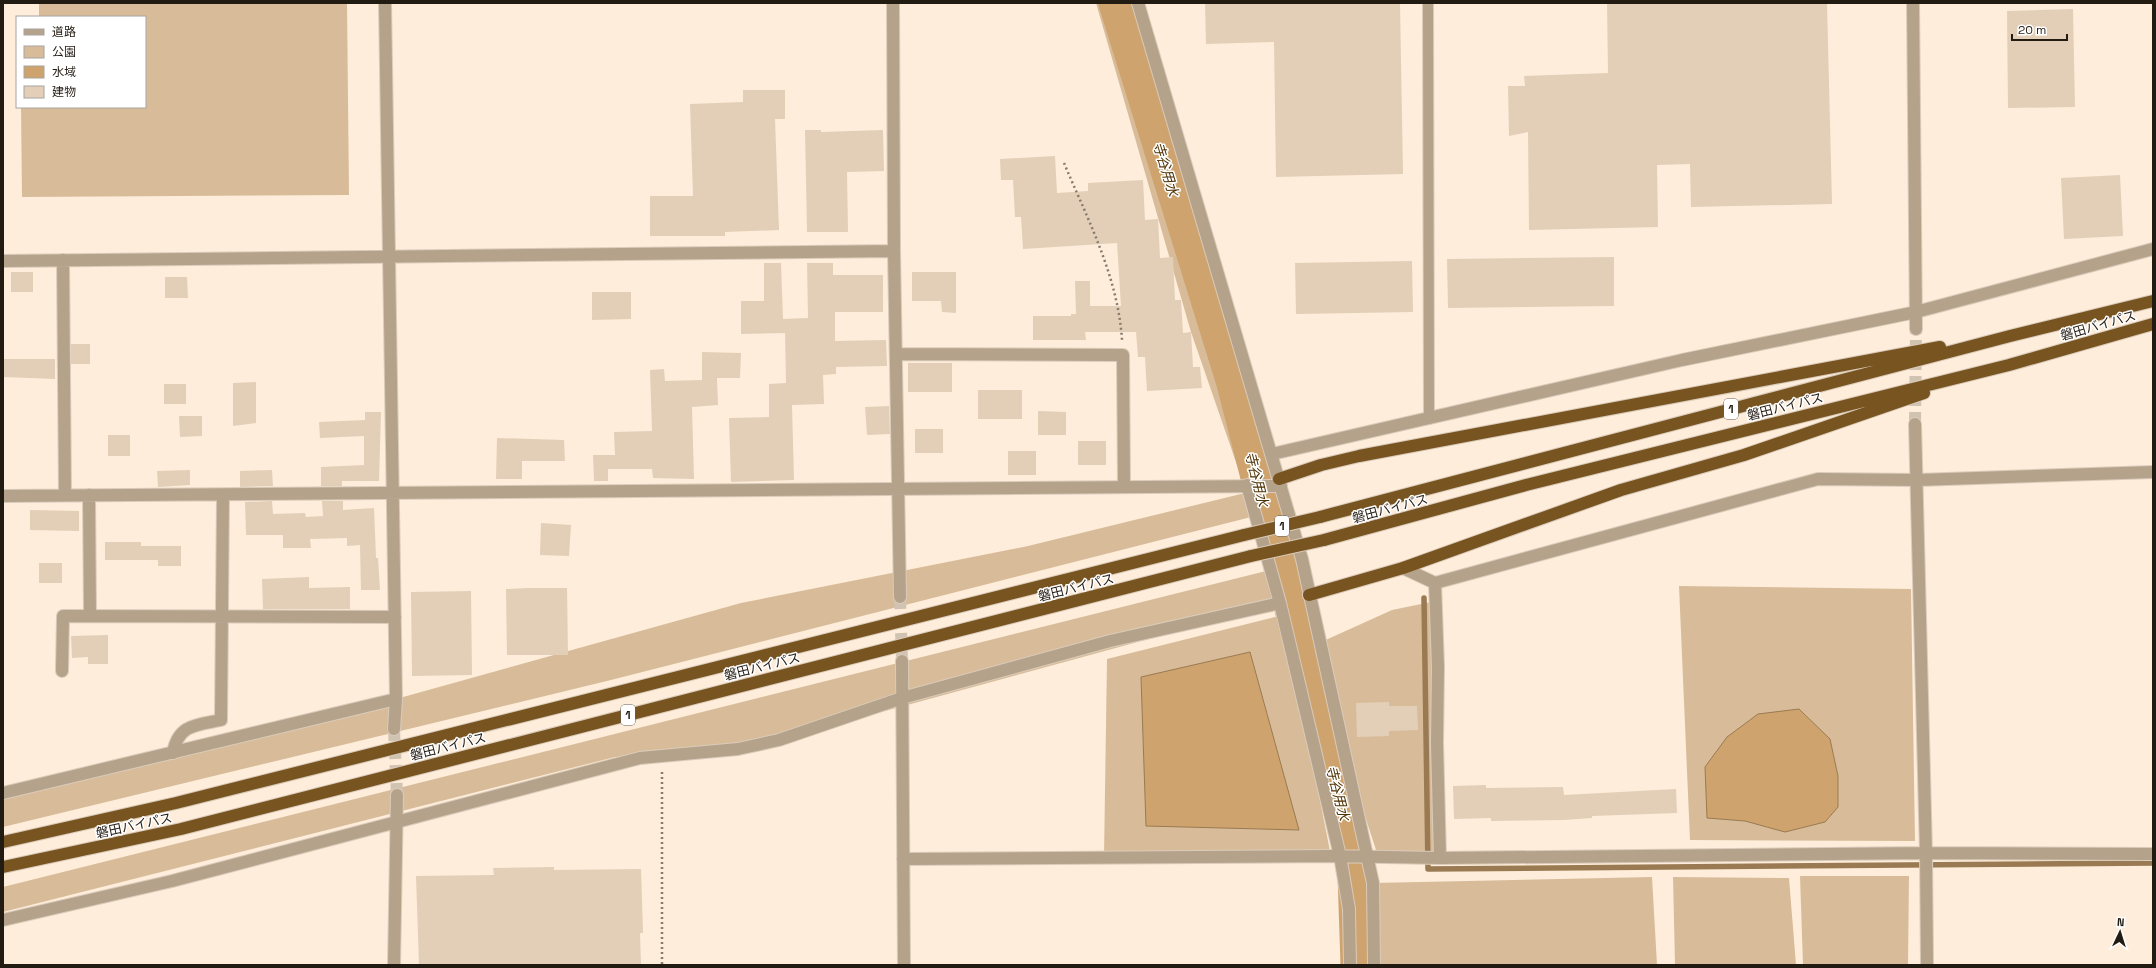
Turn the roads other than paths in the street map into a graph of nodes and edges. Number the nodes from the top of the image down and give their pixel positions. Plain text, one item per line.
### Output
1 (385, 3) edge
2 (893, 3) edge
3 (1138, 3) edge
4 (1428, 3) edge
5 (1913, 3) edge
6 (2153, 249) edge
7 (894, 251) junction
8 (389, 255) junction
9 (63, 260) junction
10 (3, 261) edge
11 (2148, 302) edge
12 (1916, 312) junction
13 (2148, 325) edge
14 (1916, 329) tunnel mouth
15 (2010, 336) junction
16 (896, 354) junction
17 (2009, 365) junction
18 (1429, 419) junction
19 (1915, 424) tunnel mouth
20 (1272, 454) junction
21 (2153, 472) edge
22 (1918, 480) junction
23 (1280, 482) junction
24 (1124, 486) junction
25 (1250, 486) junction
26 (898, 488) junction
27 (223, 494) junction
28 (393, 494) junction
29 (89, 495) junction
30 (3, 496) edge
31 (65, 496) junction
32 (1403, 568) junction
33 (1435, 583) junction
34 (1309, 595) junction
35 (900, 597) tunnel mouth
36 (1280, 603) junction
37 (90, 616) junction
38 (222, 616) junction
39 (395, 617) junction
40 (902, 661) tunnel mouth
41 (62, 671) dead end
42 (902, 698) junction
43 (396, 699) junction
44 (394, 729) tunnel mouth
45 (173, 753) junction
46 (3, 794) edge
47 (397, 795) tunnel mouth
48 (396, 822) junction
49 (3, 842) edge
50 (1926, 853) junction
51 (2153, 854) edge
52 (1342, 856) junction
53 (1362, 856) junction
54 (1439, 858) junction
55 (903, 859) junction
56 (3, 867) edge
57 (3, 920) edge
58 (394, 965) edge
59 (904, 965) edge
60 (1350, 965) edge
61 (1374, 965) edge
62 (1927, 965) edge

1 - 8 street
2 - 7 street
3 - 20 street
4 - 18 lane
5 - 12 street
6 - 12 street
7 - 8 street
7 - 16 street
8 - 9 street
8 - 28 street
9 - 10 street
9 - 31 street
11 - 15 highway, 磐田バイパス / 1
12 - 14 street
12 - 18 street
13 - 17 highway, 磐田バイパス / 1
15 - 23 highway
15 - 49 highway, 磐田バイパス / 1, bridge
16 - 24 street
16 - 26 street
17 - 32 highway
17 - 56 highway, 磐田バイパス / 1, bridge
18 - 20 street
19 - 22 street
20 - 23 street
21 - 22 street
22 - 33 street
22 - 50 street
23 - 25 street
23 - 34 street
24 - 25 street
24 - 26 street
25 - 36 street
26 - 28 street
26 - 35 street
27 - 28 street
27 - 29 street
27 - 38 street
28 - 39 street
29 - 31 street
29 - 37 street
30 - 31 street
32 - 33 street
32 - 34 highway
33 - 54 street
34 - 53 street
36 - 42 street
36 - 52 street
37 - 38 street
37 - 41 street
38 - 39 street
38 - 45 street
39 - 43 street
40 - 42 street
42 - 48 street
42 - 55 street
43 - 44 street
43 - 45 street
45 - 46 street
47 - 48 street
48 - 57 street
48 - 58 street
50 - 51 street
50 - 54 street
50 - 62 street
52 - 53 street
52 - 55 street
52 - 60 street
53 - 54 street
53 - 61 street
55 - 59 street

